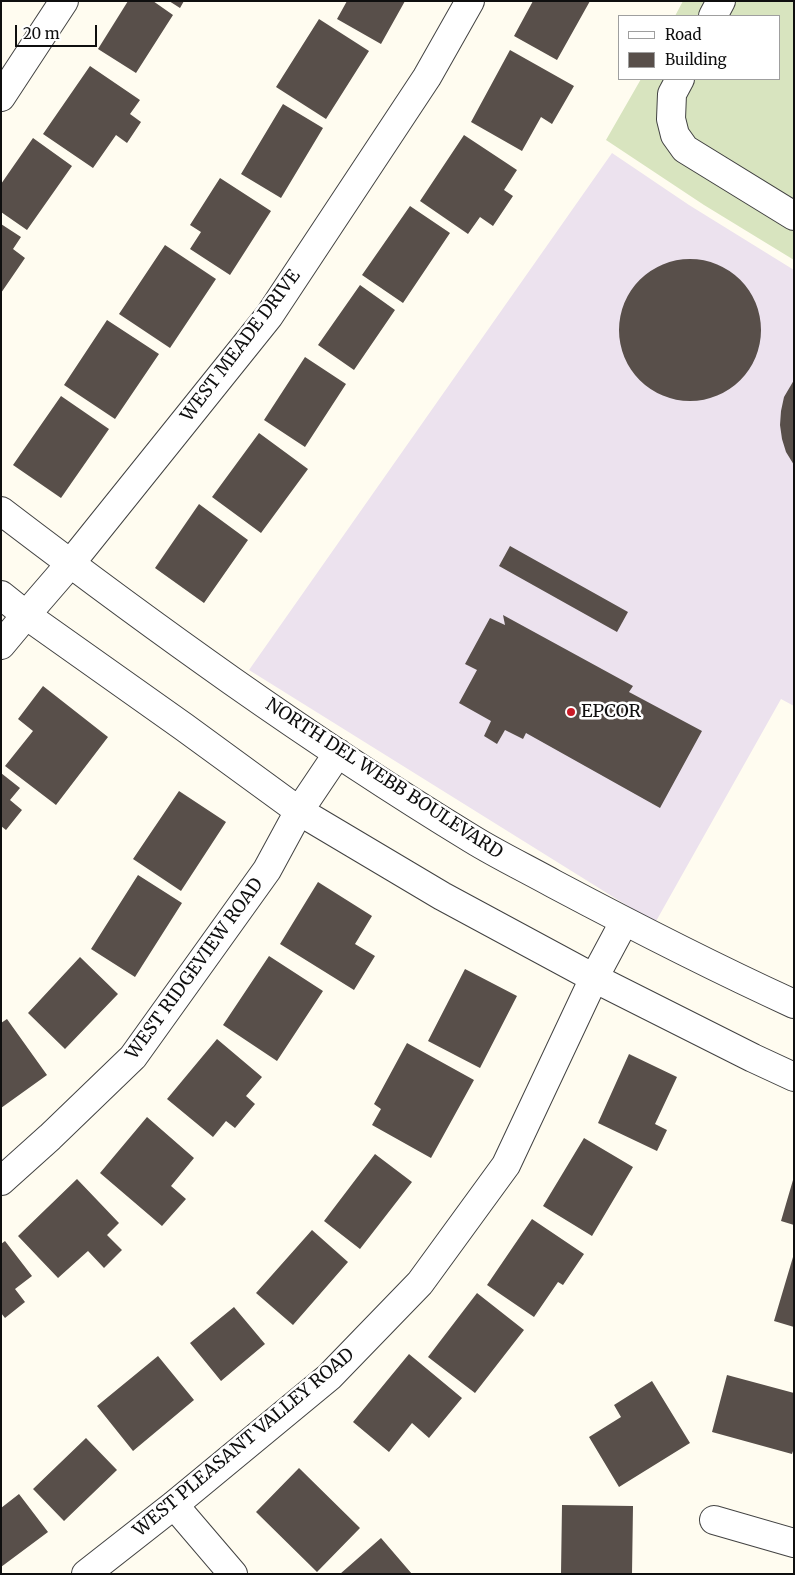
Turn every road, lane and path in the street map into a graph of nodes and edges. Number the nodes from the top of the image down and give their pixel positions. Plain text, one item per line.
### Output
1 (64, 1) edge
2 (470, 1) edge
3 (721, 1) edge
4 (714, 15) edge
5 (679, 80) edge
6 (1, 97) edge
7 (794, 216) edge
8 (1, 511) edge
9 (70, 564) junction
10 (1, 595) edge
11 (26, 614) junction
12 (1, 645) edge
13 (338, 753) junction
14 (299, 811) junction
15 (624, 922) junction
16 (594, 978) junction
17 (794, 1004) edge
18 (794, 1076) edge
19 (1, 1181) edge
20 (174, 1505) junction
21 (714, 1520) dead end
22 (794, 1543) edge
23 (86, 1574) edge
24 (233, 1574) edge

1 - 6 street
2 - 9 street, WEST MEADE DRIVE
3 - 4 street
5 - 7 street
8 - 9 street, NORTH DEL WEBB BOULEVARD
9 - 11 street, WEST MEADE DRIVE
9 - 13 street, NORTH DEL WEBB BOULEVARD
10 - 11 street
11 - 12 street, WEST MEADE DRIVE
11 - 14 street
13 - 14 street, WEST RIDGEVIEW ROAD
13 - 15 street, NORTH DEL WEBB BOULEVARD
14 - 16 street
14 - 19 street, WEST RIDGEVIEW ROAD
15 - 16 street, WEST PLEASANT VALLEY ROAD
15 - 17 street, NORTH DEL WEBB BOULEVARD
16 - 18 street
16 - 20 street, WEST PLEASANT VALLEY ROAD
20 - 23 street, WEST PLEASANT VALLEY ROAD
20 - 24 street
21 - 22 street

